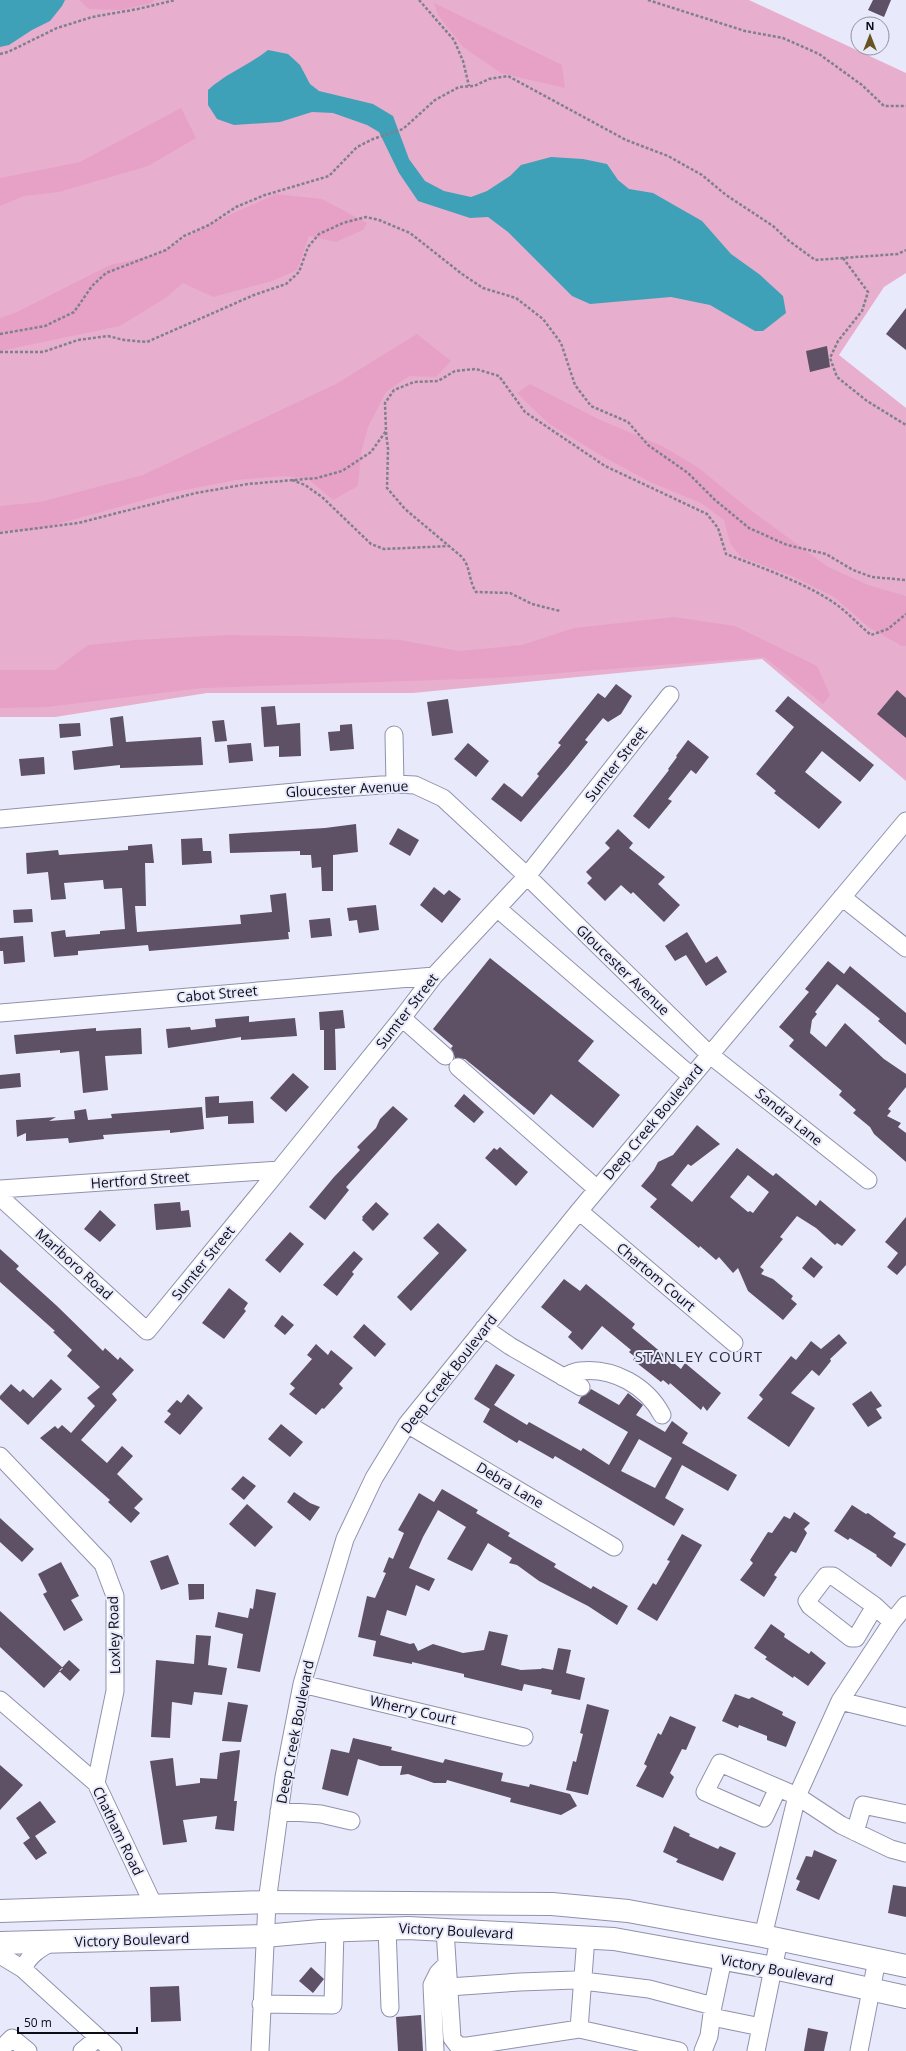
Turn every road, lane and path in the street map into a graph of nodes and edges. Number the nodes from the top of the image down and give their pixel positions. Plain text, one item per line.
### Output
1 (175, 0) edge
2 (419, 0) edge
3 (648, 0) edge
4 (0, 54) edge
5 (468, 86) junction
6 (906, 106) edge
7 (906, 250) edge
8 (842, 257) junction
9 (0, 334) edge
10 (0, 352) edge
11 (906, 425) edge
12 (386, 431) junction
13 (291, 480) junction
14 (0, 533) edge
15 (450, 546) junction
16 (906, 580) edge
17 (560, 611) dead end
18 (906, 614) edge
19 (670, 695) dead end
20 (394, 735) dead end
21 (395, 784) junction
22 (0, 819) edge
23 (906, 821) edge
24 (527, 876) junction
25 (842, 897) junction
26 (497, 908) junction
27 (906, 948) edge
28 (434, 976) junction
29 (0, 1012) edge
30 (402, 1018) junction
31 (710, 1054) junction
32 (445, 1056) dead end
33 (458, 1067) dead end
34 (691, 1076) junction
35 (279, 1170) junction
36 (868, 1180) dead end
37 (0, 1189) edge
38 (597, 1189) junction
39 (0, 1197) edge
40 (579, 1211) junction
41 (484, 1328) junction
42 (147, 1331) joint
43 (734, 1343) dead end
44 (563, 1377) junction
45 (580, 1387) dead end
46 (662, 1414) dead end
47 (407, 1424) junction
48 (0, 1456) edge
49 (614, 1547) dead end
50 (906, 1605) edge
51 (875, 1606) dead end
52 (892, 1622) junction
53 (302, 1684) junction
54 (0, 1700) edge
55 (840, 1701) junction
56 (906, 1717) edge
57 (524, 1737) dead end
58 (96, 1783) junction
59 (778, 1788) dead end
60 (797, 1796) junction
61 (279, 1811) junction
62 (906, 1814) edge
63 (351, 1821) dead end
64 (855, 1832) junction
65 (906, 1853) edge
66 (267, 1902) junction
67 (154, 1906) junction
68 (0, 1911) edge
69 (387, 1928) junction
70 (335, 1930) junction
71 (445, 1930) junction
72 (264, 1936) junction
73 (586, 1937) junction
74 (771, 1938) junction
75 (52, 1942) junction
76 (0, 1943) edge
77 (0, 1955) edge
78 (723, 1958) junction
79 (877, 1960) junction
80 (447, 1964) junction
81 (906, 1966) edge
82 (774, 1968) junction
83 (23, 1969) junction
84 (584, 1981) junction
85 (449, 1987) junction
86 (871, 1989) junction
87 (906, 1997) edge
88 (261, 2004) junction
89 (390, 2008) dead end
90 (712, 2012) junction
91 (761, 2027) junction
92 (579, 2028) junction
93 (98, 2038) junction
94 (0, 2050) edge
95 (28, 2051) edge
96 (82, 2051) edge
97 (113, 2051) edge
98 (260, 2051) edge
99 (435, 2051) edge
100 (679, 2051) edge
101 (703, 2051) edge
102 (756, 2051) edge
103 (859, 2051) edge

1 - 4 path
2 - 5 path
3 - 6 path
5 - 8 path
5 - 9 path
7 - 8 path
8 - 11 path
10 - 16 path
12 - 13 path
12 - 15 path
12 - 18 path
13 - 14 path
13 - 15 path
15 - 17 path
19 - 24 street, Sumter Street
20 - 21 street
21 - 22 street, Gloucester Avenue
21 - 24 street, Gloucester Avenue
23 - 25 street, Deep Creek Boulevard
24 - 26 street, Sumter Street
24 - 31 street, Gloucester Avenue
25 - 27 street
25 - 31 street, Deep Creek Boulevard
26 - 28 street, Sumter Street
26 - 34 street
28 - 29 street, Cabot Street
28 - 30 street, Sumter Street
30 - 32 street
30 - 35 street, Sumter Street
31 - 34 street, Deep Creek Boulevard
31 - 36 street, Sandra Lane
33 - 38 street
34 - 38 street, Deep Creek Boulevard
35 - 37 street, Hertford Street
35 - 42 street, Sumter Street
38 - 40 street, Deep Creek Boulevard
39 - 42 street, Marlboro Road
40 - 41 street, Deep Creek Boulevard
40 - 43 street, Chartom Court
41 - 44 street
41 - 47 street, Deep Creek Boulevard
44 - 45 street
44 - 46 street
47 - 49 street, Debra Lane
47 - 53 street, Deep Creek Boulevard
48 - 58 street, Loxley Road
50 - 52 street
51 - 52 street
52 - 55 street
53 - 57 street, Wherry Court
53 - 61 street, Deep Creek Boulevard
54 - 58 street, Chatham Road
55 - 56 street
55 - 60 street
58 - 67 street, Chatham Road
59 - 60 street
60 - 64 street
60 - 74 street
61 - 63 street
61 - 66 street, Deep Creek Boulevard
62 - 64 street
64 - 65 street
66 - 67 main road, Victory Boulevard
66 - 72 street, Deep Creek Boulevard
66 - 74 main road, Victory Boulevard
67 - 68 main road, Victory Boulevard
69 - 70 main road, Victory Boulevard
69 - 71 main road, Victory Boulevard
69 - 89 street
70 - 72 main road, Victory Boulevard
70 - 88 street
71 - 73 main road, Victory Boulevard
71 - 80 street
72 - 75 main road, Victory Boulevard
72 - 88 street, Deep Creek Boulevard
73 - 78 main road, Victory Boulevard
73 - 84 street
74 - 79 main road, Victory Boulevard
74 - 82 street
75 - 76 main road, Victory Boulevard
75 - 83 street
77 - 83 street
78 - 82 main road, Victory Boulevard
78 - 90 street
79 - 81 main road, Victory Boulevard
79 - 86 street
80 - 85 street
80 - 99 street
82 - 86 main road, Victory Boulevard
82 - 91 street
83 - 93 street
84 - 85 street
84 - 90 street
84 - 92 street
85 - 92 street
86 - 87 main road, Victory Boulevard
86 - 103 street
88 - 98 street, Deep Creek Boulevard
90 - 91 street
90 - 101 street
91 - 102 street
92 - 100 street
93 - 96 street
93 - 97 street
94 - 95 street

